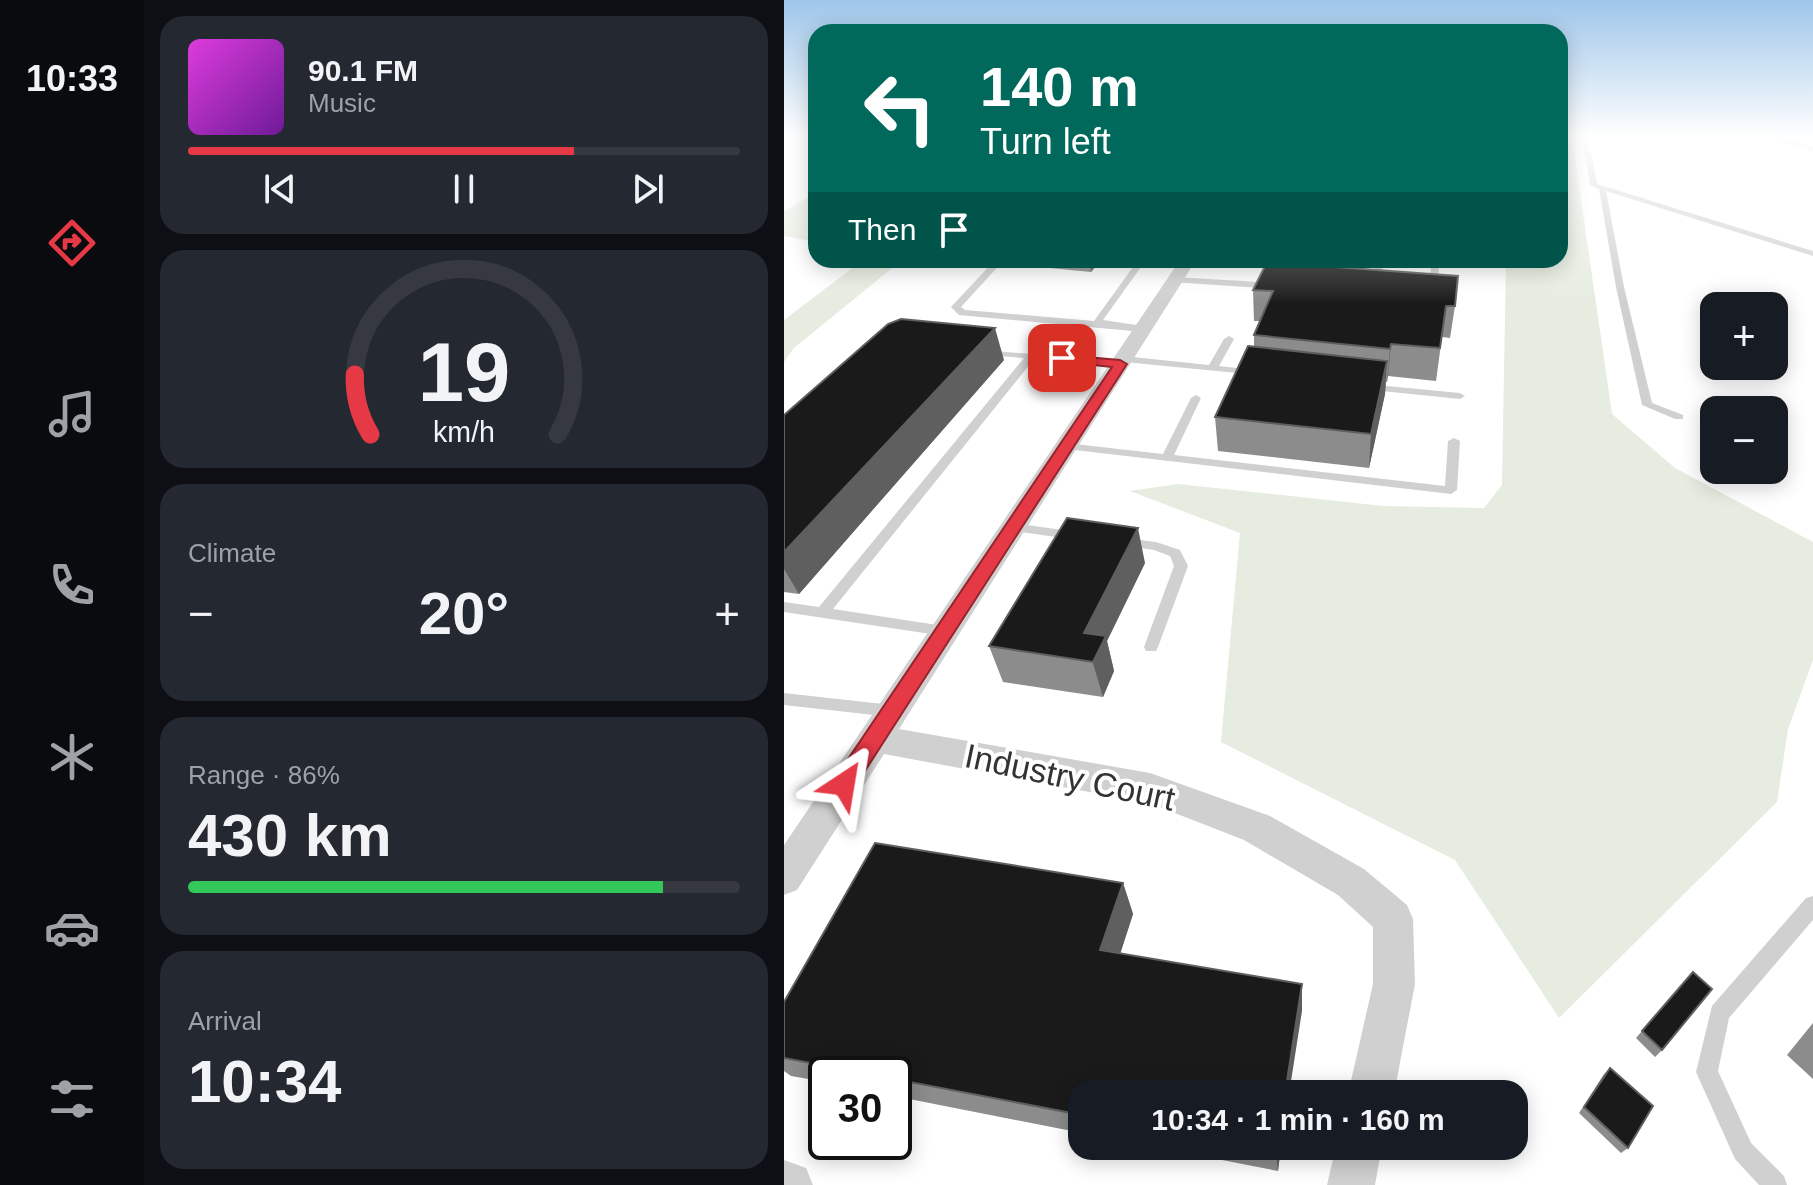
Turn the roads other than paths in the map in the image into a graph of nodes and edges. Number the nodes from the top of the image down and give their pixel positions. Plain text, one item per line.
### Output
1 (1603, 192) edge
2 (1616, 192) edge
3 (1813, 254) edge
4 (993, 268) edge
5 (1136, 268) edge
6 (1379, 268) edge
7 (1435, 268) edge
8 (1182, 270) edge
9 (1265, 273) edge
10 (1260, 285) junction
11 (1288, 287) edge
12 (1359, 292) edge
13 (1373, 293) junction
14 (1388, 293) edge
15 (1417, 295) edge
16 (1102, 324) junction
17 (1143, 329) junction
18 (1229, 339) dead end
19 (969, 350) edge
20 (1031, 356) junction
21 (1122, 361) junction
22 (1213, 368) junction
23 (1268, 374) edge
24 (1352, 386) edge
25 (1460, 396) dead end
26 (1196, 398) dead end
27 (1679, 417) dead end
28 (1454, 441) dead end
29 (1066, 446) junction
30 (1167, 457) junction
31 (1013, 527) junction
32 (1095, 538) edge
33 (1110, 540) edge
34 (784, 607) edge
35 (822, 613) junction
36 (944, 631) junction
37 (1151, 647) dead end
38 (784, 699) edge
39 (883, 724) junction
40 (784, 877) edge
41 (1813, 905) edge
42 (1374, 1080) edge
43 (1356, 1160) edge
44 (1351, 1185) edge
45 (1775, 1185) edge

1 - 27 lane
2 - 3 lane
4 - 16 lane
5 - 16 lane
6 - 13 lane
7 - 15 lane
8 - 10 lane
8 - 17 street
9 - 10 lane
10 - 11 lane
12 - 13 lane
13 - 14 lane
16 - 17 lane
17 - 21 street
18 - 22 lane
19 - 20 lane
20 - 21 lane
20 - 35 lane
21 - 22 lane
21 - 29 street
22 - 23 lane
24 - 25 lane
26 - 30 lane
28 - 30 lane
29 - 30 lane
29 - 31 street
31 - 32 lane
31 - 36 street
33 - 37 lane
34 - 35 lane
35 - 36 lane
36 - 39 street
38 - 39 lane
39 - 40 street
39 - 42 street, Industry Court
41 - 45 lane
43 - 44 street

